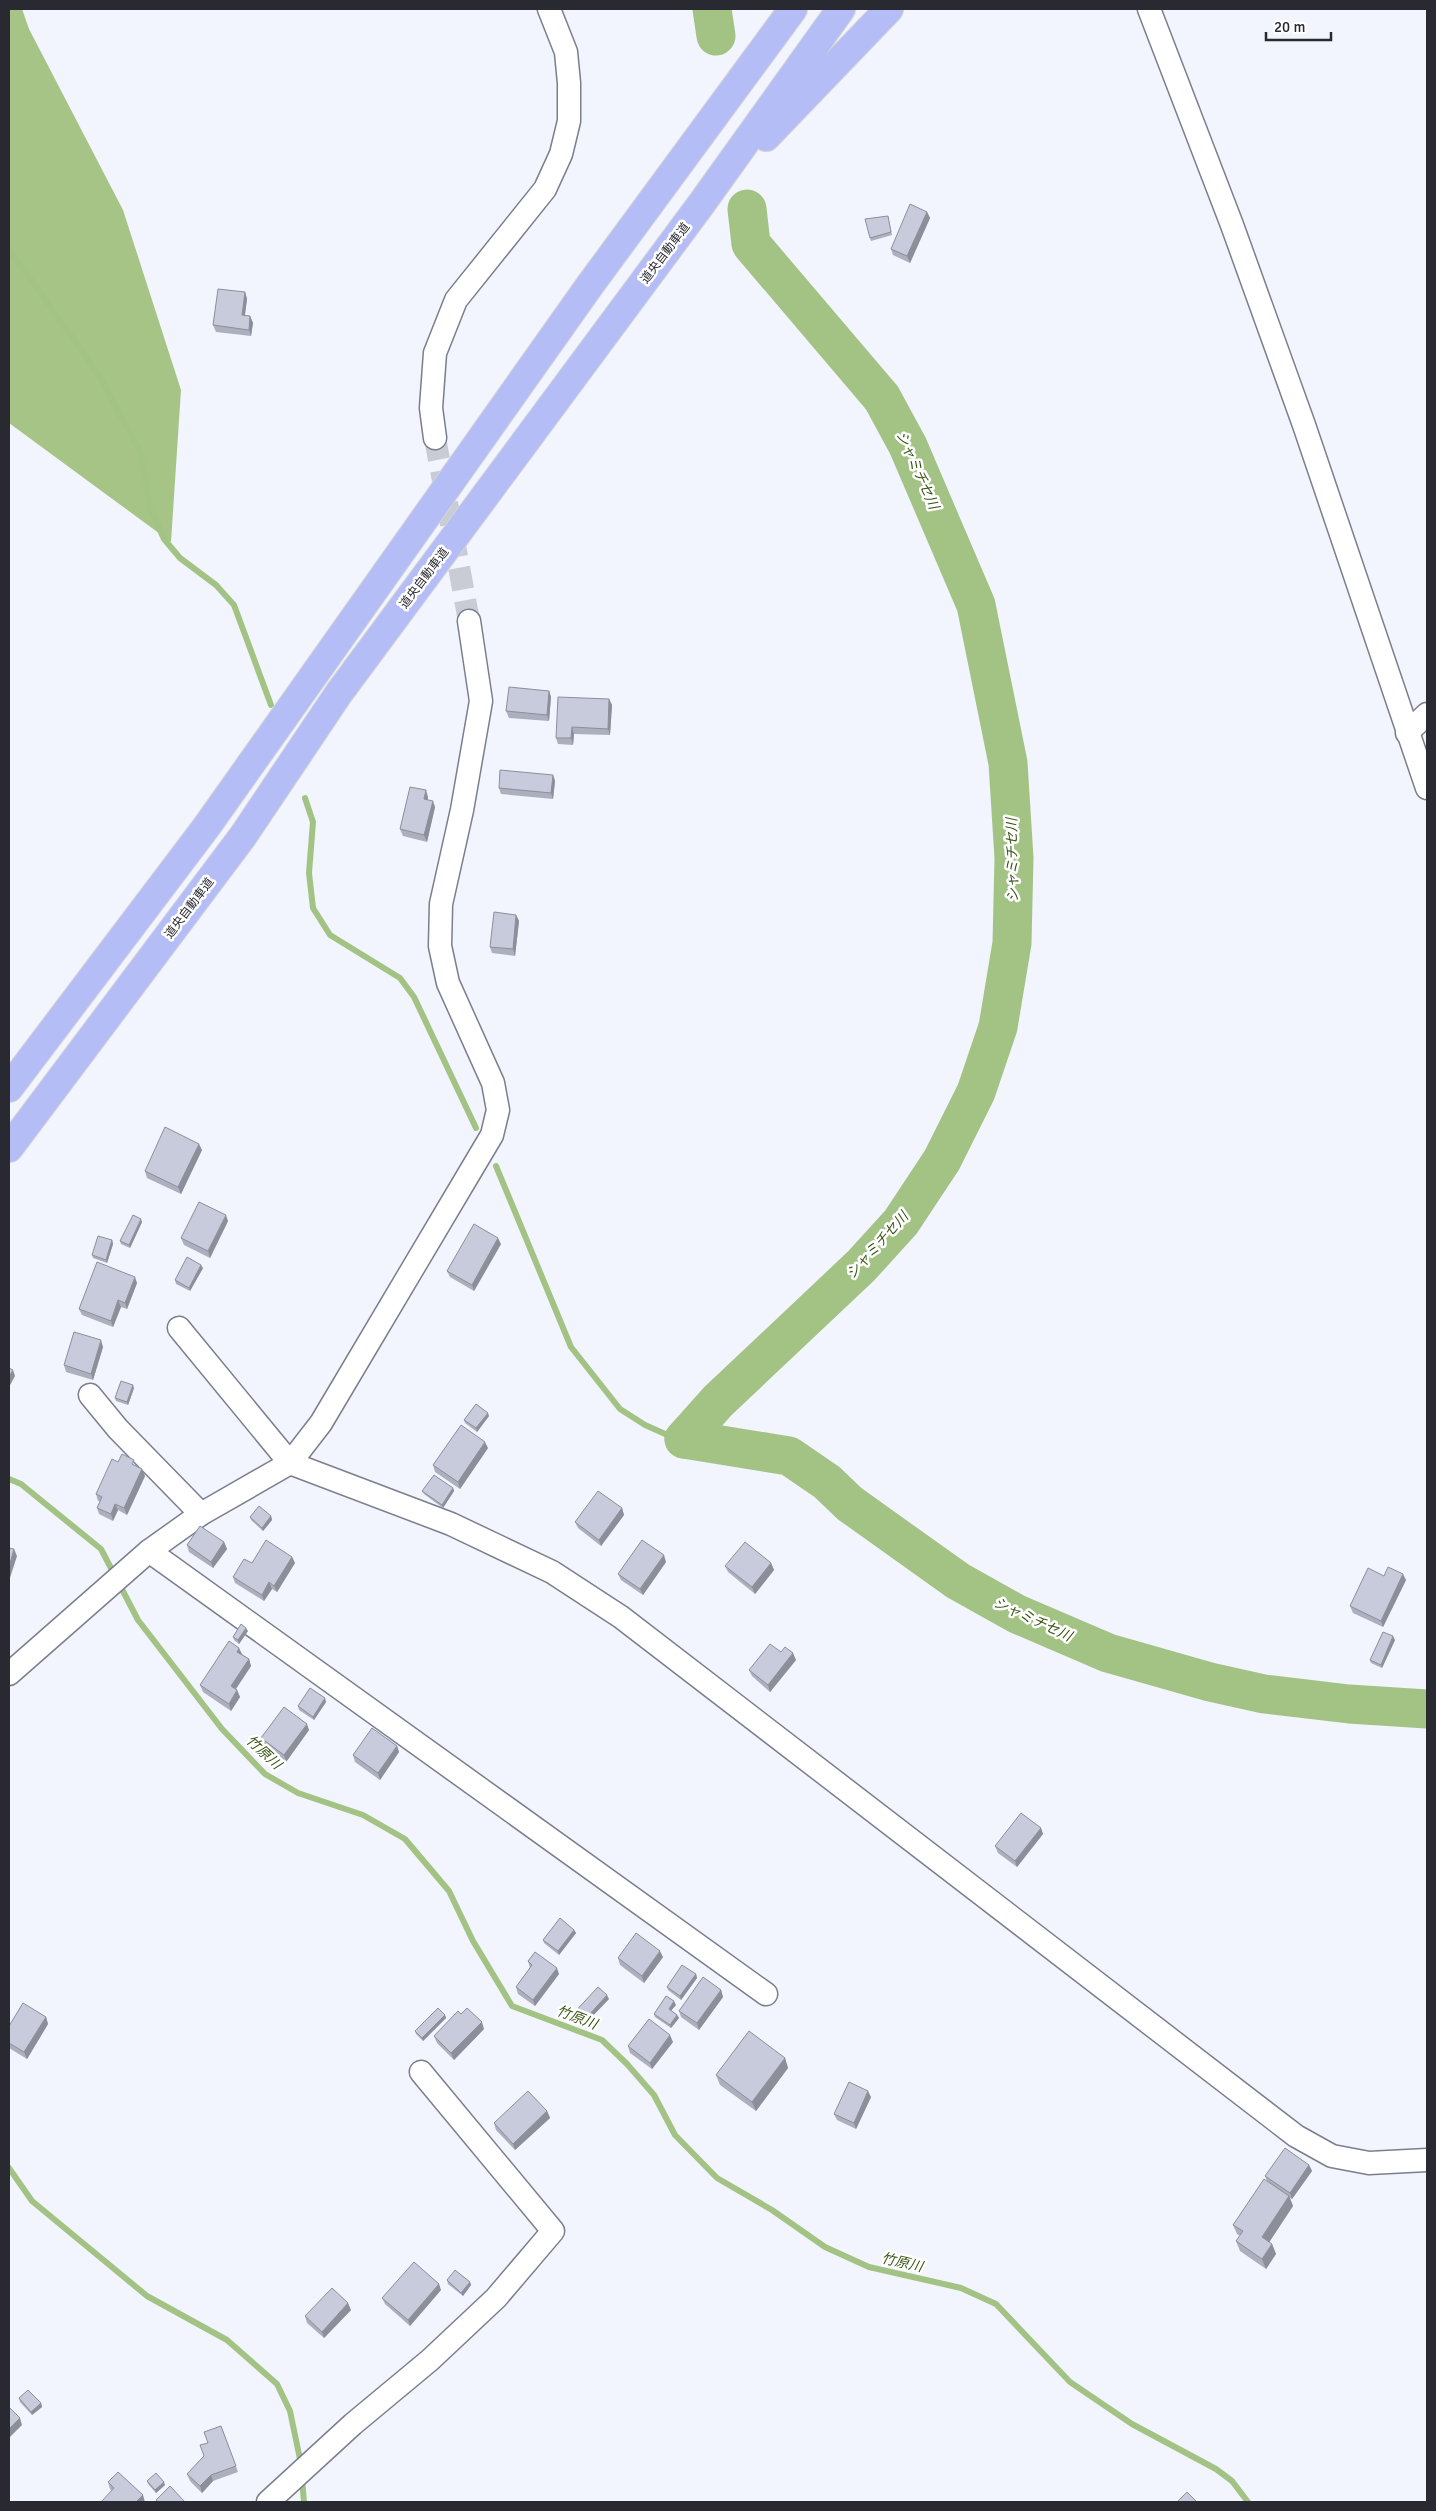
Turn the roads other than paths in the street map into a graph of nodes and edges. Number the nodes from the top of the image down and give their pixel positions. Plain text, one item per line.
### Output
1 (549, 9) edge
2 (776, 9) edge
3 (793, 9) edge
4 (840, 9) edge
5 (890, 9) edge
6 (1149, 9) edge
7 (702, 203) junction
8 (590, 284) junction
9 (435, 438) tunnel mouth
10 (469, 621) tunnel mouth
11 (1427, 714) edge
12 (1407, 733) junction
13 (1427, 788) edge
14 (9, 1088) edge
15 (9, 1148) edge
16 (180, 1328) dead end
17 (90, 1395) dead end
18 (290, 1463) junction
19 (201, 1514) junction
20 (149, 1551) junction
21 (9, 1674) edge
22 (766, 1994) dead end
23 (421, 2072) dead end
24 (1427, 2160) edge
25 (268, 2502) edge

1 - 9 street
2 - 8 highway
3 - 8 highway
4 - 7 highway, 道央自動車道
5 - 7 highway
6 - 12 street
7 - 15 highway, 道央自動車道
8 - 14 highway
10 - 18 street
11 - 12 street
12 - 13 street
16 - 18 street
17 - 19 street
18 - 19 street
18 - 24 street
19 - 20 street
20 - 21 street
20 - 22 street
23 - 25 street

